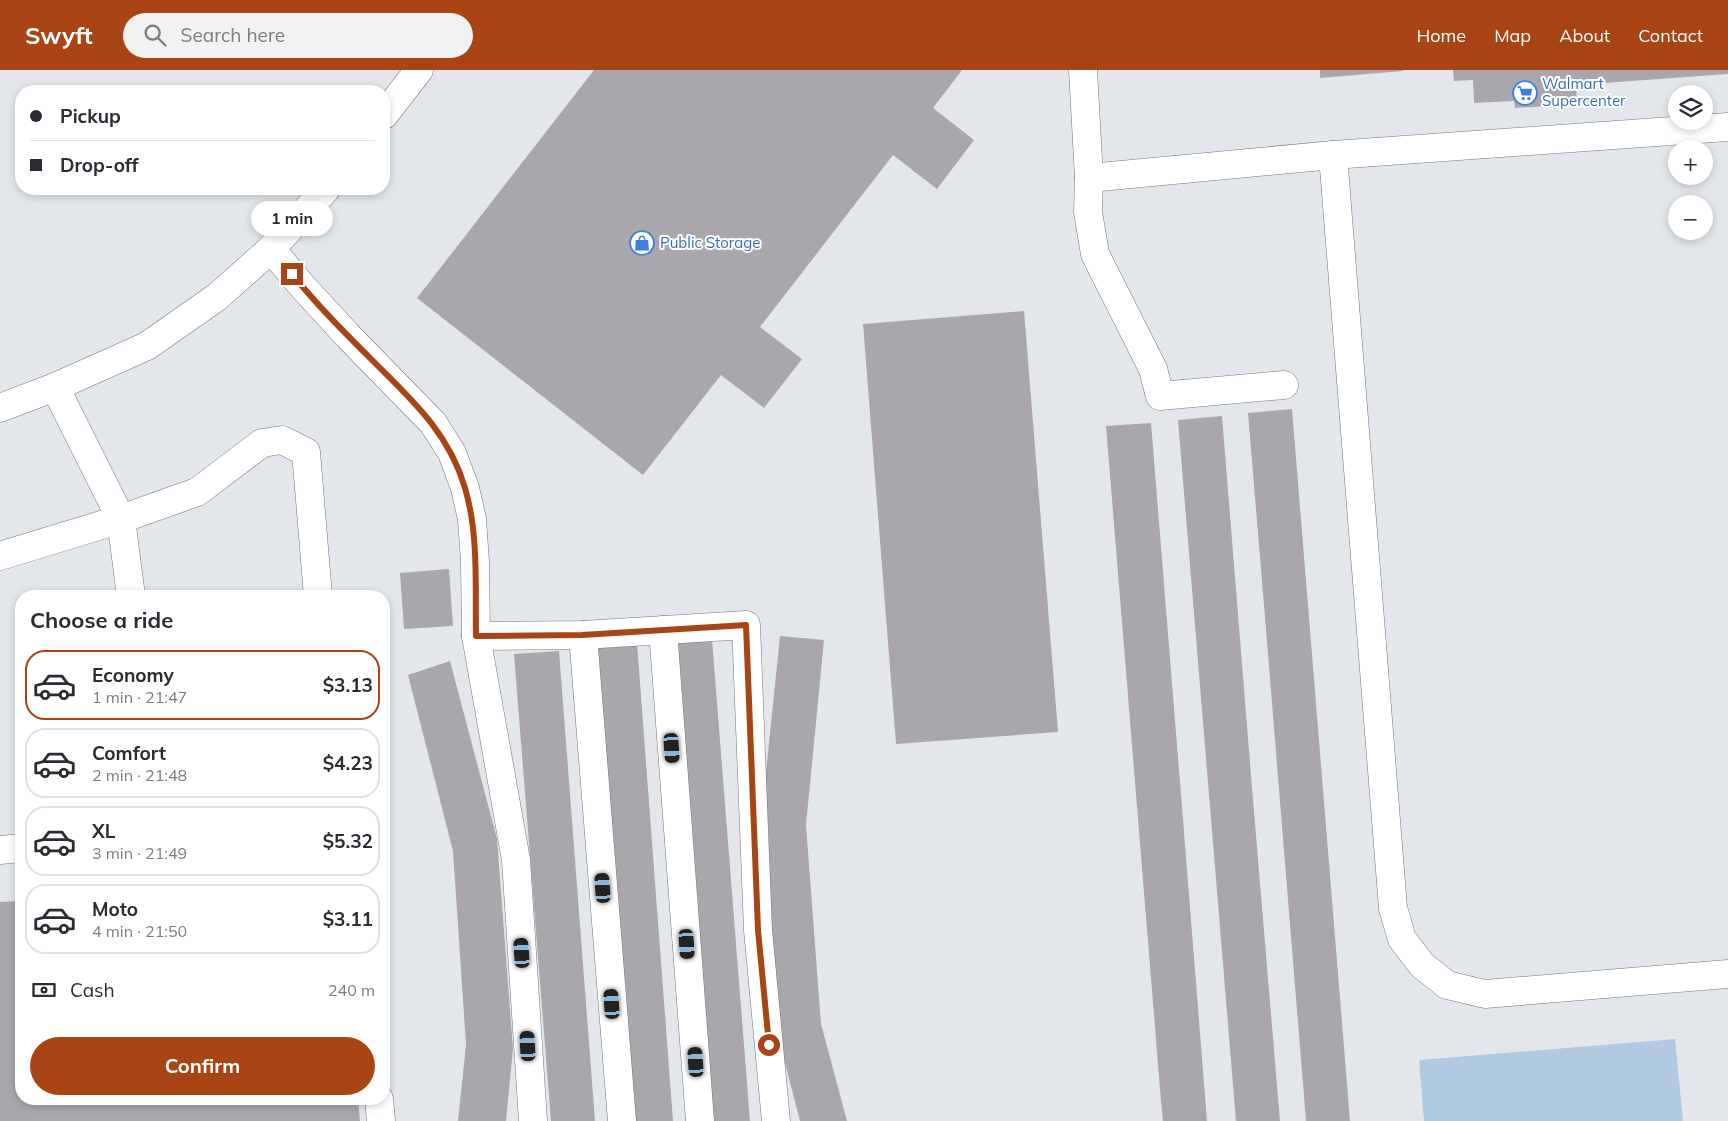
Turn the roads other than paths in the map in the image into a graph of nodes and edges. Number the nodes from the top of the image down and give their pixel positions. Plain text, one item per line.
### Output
1 (419, 70) edge
2 (1083, 70) edge
3 (390, 107) edge
4 (1728, 127) edge
5 (1333, 155) junction
6 (1089, 178) junction
7 (320, 195) edge
8 (271, 249) junction
9 (1284, 385) dead end
10 (55, 387) junction
11 (0, 408) edge
12 (121, 519) junction
13 (0, 556) edge
14 (129, 590) edge
15 (318, 590) edge
16 (663, 630) junction
17 (582, 635) junction
18 (476, 636) junction
19 (15, 849) edge
20 (0, 850) edge
21 (1728, 974) edge
22 (380, 1105) edge
23 (381, 1121) edge
24 (533, 1121) edge
25 (622, 1121) edge
26 (700, 1121) edge
27 (776, 1121) edge

1 - 3 street
2 - 6 street
4 - 5 street
5 - 6 street
5 - 21 street
6 - 9 street
7 - 8 street
8 - 10 street
8 - 18 street
10 - 11 street
10 - 12 street
12 - 13 street
12 - 14 street
12 - 15 street
16 - 17 street
16 - 26 street
16 - 27 street
17 - 18 street
17 - 25 street
18 - 24 street
19 - 20 street
22 - 23 street

